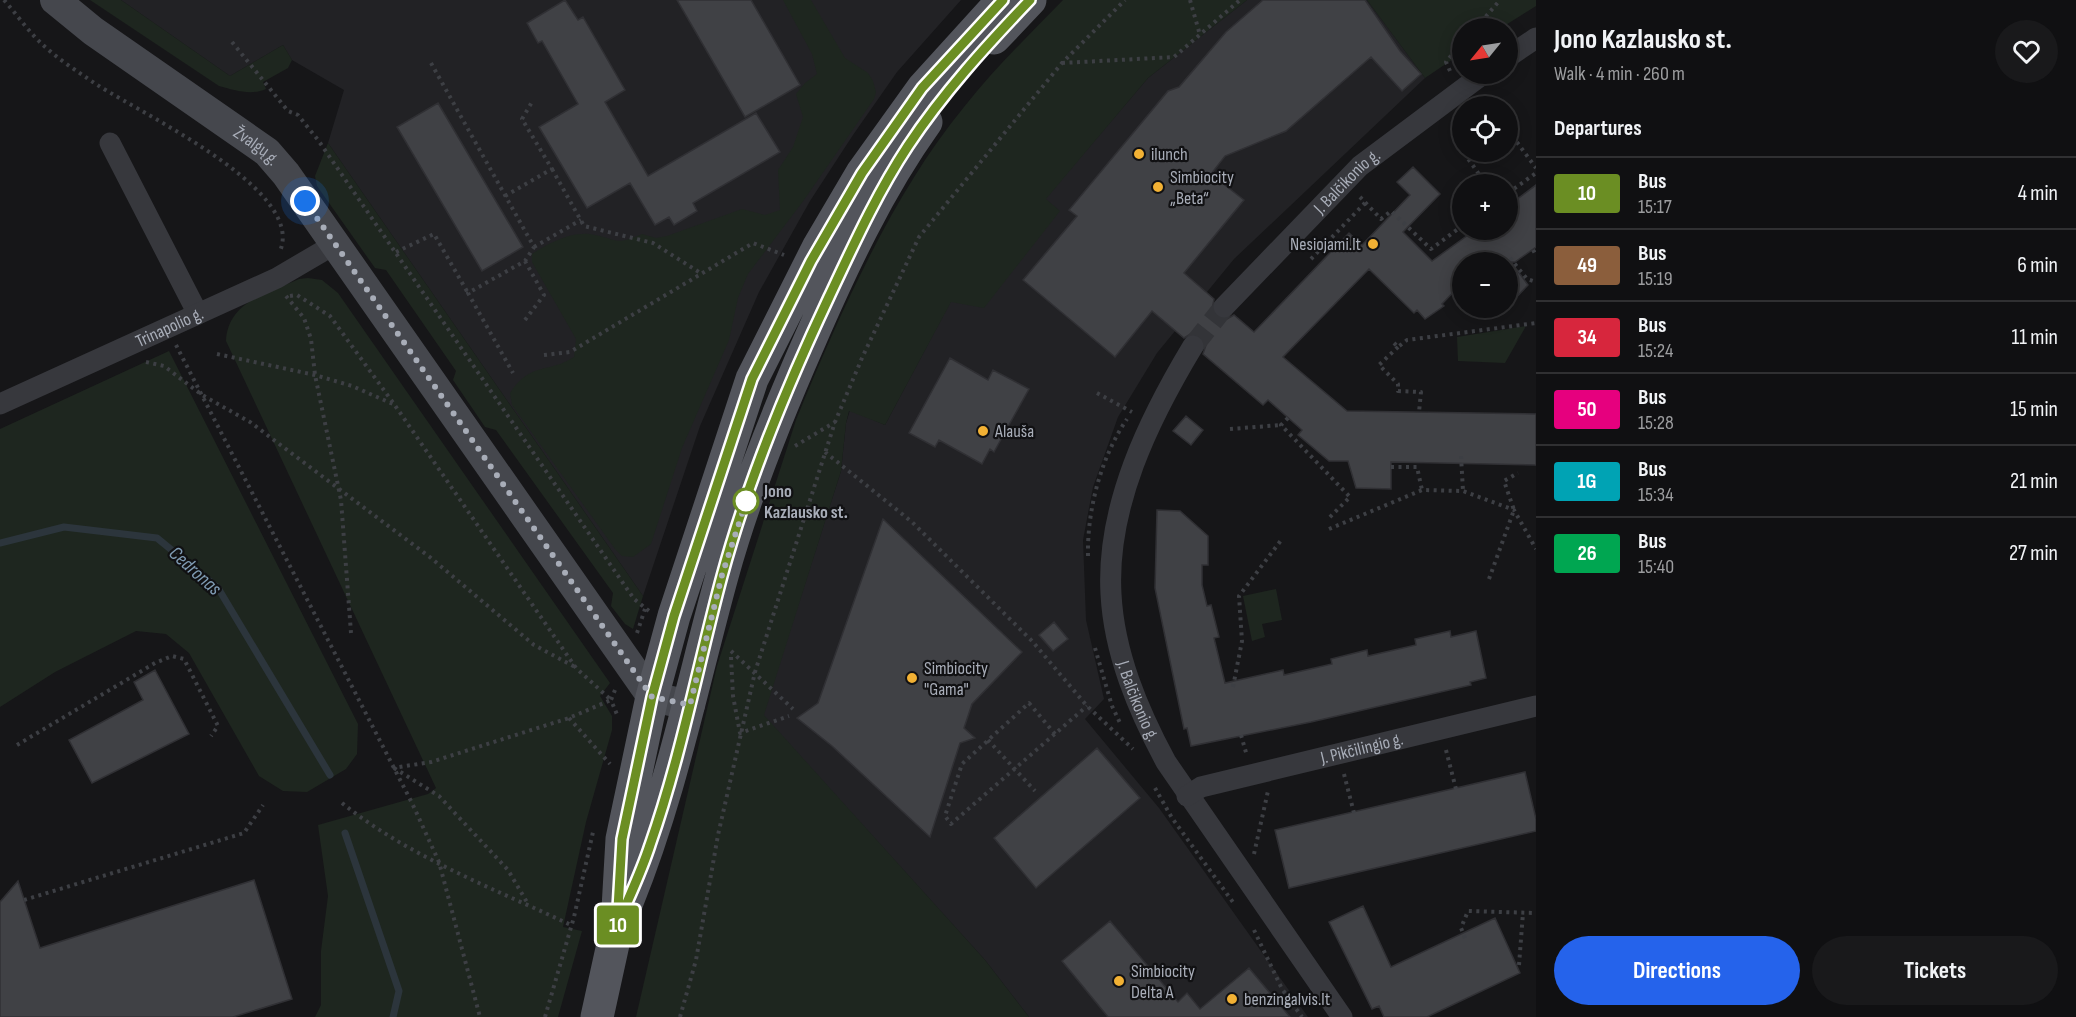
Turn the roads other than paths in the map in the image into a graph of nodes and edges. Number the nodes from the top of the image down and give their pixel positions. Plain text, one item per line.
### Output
1 (55, 0) edge
2 (1003, 0) edge
3 (1030, 0) edge
4 (1536, 38) edge
5 (1518, 50) edge
6 (1470, 84) edge
7 (110, 143) dead end
8 (334, 244) junction
9 (1224, 307) tunnel mouth
10 (198, 314) junction
11 (1194, 346) tunnel mouth
12 (752, 379) junction
13 (786, 394) junction
14 (0, 404) edge
15 (652, 697) junction
16 (690, 705) junction
17 (1536, 706) edge
18 (1188, 796) junction
19 (617, 926) junction
20 (597, 1017) edge
21 (1342, 1017) edge

1 - 8 main road, Žvalgų g.
2 - 12 main road
3 - 13 main road
4 - 5 street
6 - 9 street, J. Balčikonio g.
7 - 10 street
8 - 10 street, Trinapolio g.
8 - 15 main road, Žvalgų g.
10 - 14 street, Trinapolio g.
11 - 18 street, J. Balčikonio g.
12 - 13 main road
12 - 15 main road
13 - 16 main road
15 - 16 main road
15 - 19 main road
16 - 19 main road
17 - 18 street, J. Pikčilingio g.
18 - 21 street, J. Balčikonio g.
19 - 20 main road

